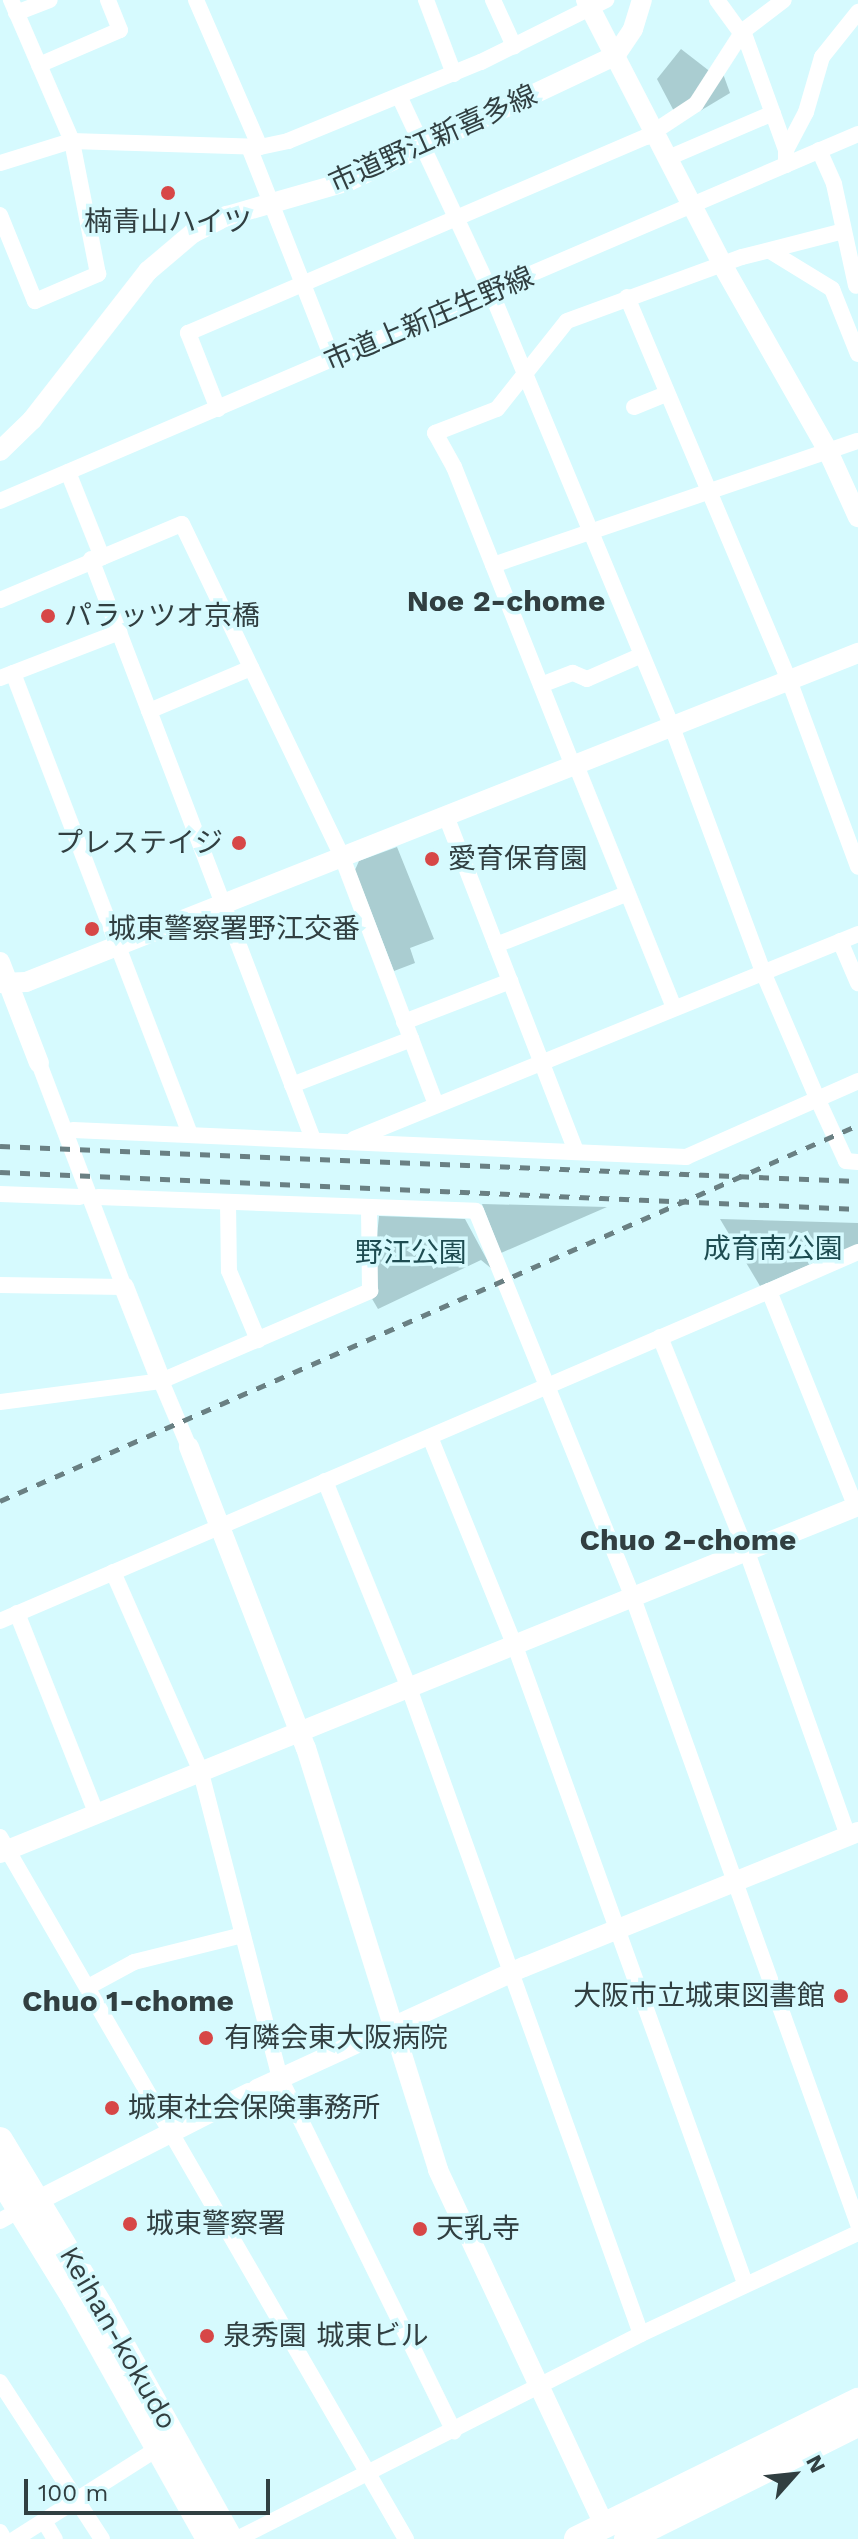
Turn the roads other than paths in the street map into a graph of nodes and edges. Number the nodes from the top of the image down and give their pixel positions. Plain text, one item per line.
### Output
1 (50, 0) edge
2 (108, 0) edge
3 (196, 0) edge
4 (426, 0) edge
5 (493, 0) edge
6 (642, 0) edge
7 (717, 0) edge
8 (784, 0) edge
9 (594, 3) edge
10 (13, 6) edge
11 (858, 12) edge
12 (742, 32) junction
13 (514, 46) junction
14 (615, 56) junction
15 (39, 65) junction
16 (454, 74) junction
17 (400, 98) junction
18 (773, 113) junction
19 (654, 131) junction
20 (858, 134) edge
21 (72, 141) junction
22 (254, 147) junction
23 (424, 148) junction
24 (819, 150) junction
25 (786, 157) junction
26 (668, 158) junction
27 (0, 163) edge
28 (270, 203) junction
29 (693, 205) junction
30 (0, 215) edge
31 (456, 218) junction
32 (844, 231) junction
33 (770, 251) junction
34 (723, 266) junction
35 (303, 284) junction
36 (857, 286) edge
37 (832, 289) junction
38 (491, 292) junction
39 (627, 297) junction
40 (858, 354) edge
41 (333, 360) junction
42 (525, 378) junction
43 (667, 394) junction
44 (634, 407) dead end
45 (218, 409) junction
46 (858, 441) edge
47 (827, 449) junction
48 (0, 451) edge
49 (68, 472) junction
50 (708, 490) junction
51 (0, 501) edge
52 (858, 517) edge
53 (590, 531) junction
54 (96, 558) junction
55 (493, 565) junction
56 (0, 599) edge
57 (119, 632) junction
58 (858, 653) edge
59 (642, 655) junction
60 (251, 668) junction
61 (7, 676) edge
62 (789, 680) junction
63 (541, 685) junction
64 (149, 711) junction
65 (672, 727) junction
66 (574, 765) junction
67 (446, 816) junction
68 (342, 857) junction
69 (858, 867) edge
70 (626, 894) junction
71 (223, 904) junction
72 (858, 934) edge
73 (840, 941) junction
74 (496, 945) junction
75 (117, 946) junction
76 (0, 962) edge
77 (763, 972) junction
78 (510, 981) junction
79 (4, 983) edge
80 (858, 983) edge
81 (674, 1008) junction
82 (404, 1022) junction
83 (411, 1039) junction
84 (542, 1062) junction
85 (39, 1063) joint
86 (858, 1081) edge
87 (292, 1085) junction
88 (817, 1098) junction
89 (436, 1105) junction
90 (73, 1130) dead end
91 (190, 1134) junction
92 (313, 1139) junction
93 (349, 1141) junction
94 (576, 1152) junction
95 (858, 1162) edge
96 (0, 1194) edge
97 (80, 1197) dead end
98 (98, 1197) dead end
99 (228, 1202) junction
100 (369, 1208) junction
101 (858, 1252) edge
102 (0, 1285) edge
103 (124, 1287) junction
104 (769, 1291) junction
105 (660, 1337) junction
106 (258, 1340) junction
107 (161, 1381) junction
108 (547, 1387) junction
109 (0, 1402) edge
110 (430, 1437) junction
111 (189, 1447) joint
112 (325, 1481) junction
113 (857, 1506) edge
114 (219, 1523) junction
115 (747, 1552) junction
116 (113, 1572) junction
117 (633, 1598) junction
118 (17, 1613) junction
119 (0, 1621) edge
120 (515, 1646) junction
121 (409, 1688) junction
122 (300, 1731) junction
123 (200, 1769) junction
124 (96, 1813) junction
125 (853, 1834) edge
126 (3, 1846) edge
127 (735, 1883) junction
128 (617, 1931) junction
129 (243, 1935) junction
130 (513, 1972) junction
131 (88, 1987) junction
132 (395, 2025) junction
133 (280, 2078) junction
134 (172, 2131) junction
135 (0, 2140) edge
136 (0, 2177) edge
137 (18, 2211) edge
138 (858, 2224) edge
139 (858, 2233) edge
140 (745, 2283) junction
141 (641, 2334) junction
142 (0, 2382) edge
143 (537, 2388) junction
144 (858, 2401) edge
145 (858, 2424) edge
146 (454, 2431) junction
147 (157, 2449) junction
148 (367, 2474) junction
149 (77, 2499) junction
150 (44, 2521) junction
151 (0, 2532) edge
152 (616, 2532) edge
153 (4, 2539) edge
154 (15, 2539) edge
155 (55, 2539) edge
156 (102, 2539) edge
157 (209, 2539) edge
158 (230, 2539) edge
159 (237, 2539) edge
160 (406, 2539) edge
161 (577, 2539) edge

1 - 10 street
2 - 15 street
3 - 22 street
4 - 16 street
5 - 13 street
6 - 14 street
7 - 12 street
8 - 12 street
9 - 13 street
9 - 14 street
10 - 15 street
11 - 25 street
12 - 18 street
12 - 19 street
13 - 16 street
14 - 19 street
14 - 23 street, 市道野江新喜多線
15 - 21 street
16 - 17 street
17 - 22 street
17 - 23 street
18 - 25 street
18 - 26 street
19 - 26 street
19 - 31 street
20 - 24 street, 市道上新庄生野線
21 - 22 street
21 - 27 street
21 - 30 street
22 - 28 street
23 - 28 street, 市道野江新喜多線
23 - 31 street
24 - 25 street, 市道上新庄生野線
24 - 32 street
25 - 29 street, 市道上新庄生野線
26 - 29 street
28 - 35 street
28 - 48 street, 市道野江新喜多線
29 - 34 street
29 - 38 street, 市道上新庄生野線
31 - 35 street
31 - 38 street
32 - 33 street
32 - 36 street
33 - 34 street
33 - 37 street
34 - 39 street
34 - 47 street
35 - 41 street
35 - 45 street
36 - 37 street
37 - 40 street
38 - 41 street, 市道上新庄生野線
38 - 42 street
39 - 42 street
39 - 43 street
41 - 45 street, 市道上新庄生野線
42 - 53 street
42 - 55 street
43 - 44 street
43 - 50 street
45 - 49 street, 市道上新庄生野線
46 - 47 street
47 - 50 street
47 - 52 street
49 - 51 street, 市道上新庄生野線
49 - 54 street
50 - 53 street
50 - 62 street
53 - 55 street
53 - 59 street
54 - 56 street
54 - 57 street
54 - 60 street
55 - 63 street
57 - 61 street
57 - 64 street
58 - 62 street
59 - 63 street
59 - 65 street
60 - 64 street
60 - 68 street
61 - 75 street
62 - 65 street
62 - 69 street
63 - 66 street
64 - 71 street
65 - 66 street
65 - 77 street
66 - 67 street
66 - 70 street
67 - 68 street
67 - 74 street
68 - 71 street
68 - 82 street
70 - 74 street
70 - 81 street
71 - 75 street
71 - 87 street
72 - 73 street
73 - 77 street
73 - 80 street
74 - 78 street
75 - 79 street
75 - 91 street
76 - 79 street
77 - 81 street
77 - 88 street
78 - 82 street
78 - 84 street
79 - 85 street
81 - 84 street
82 - 83 street
83 - 87 street
83 - 89 street
84 - 89 street
84 - 94 street
85 - 103 street
86 - 88 street
87 - 92 street
88 - 94 street
88 - 95 street
89 - 93 street
90 - 91 street
91 - 92 street
92 - 93 street
93 - 94 street
96 - 97 street
98 - 99 street
99 - 100 street
99 - 106 street
100 - 106 street
100 - 108 street
101 - 104 street
102 - 103 street
103 - 107 street
104 - 105 street
104 - 113 street
105 - 108 street
105 - 115 street
106 - 107 street
107 - 109 street
107 - 111 street
108 - 110 street
108 - 117 street
110 - 112 street
110 - 120 street
111 - 114 street
112 - 114 street
112 - 121 street
113 - 115 street
114 - 116 street
114 - 122 street
115 - 117 street
115 - 125 street
116 - 118 street
116 - 123 street
117 - 120 street
117 - 127 street
118 - 119 street
118 - 124 street
120 - 121 street
120 - 128 street
121 - 122 street
121 - 130 street
122 - 123 street
122 - 132 street
123 - 124 street
123 - 129 street
124 - 126 street
125 - 127 street
126 - 131 street
127 - 128 street
127 - 138 street
128 - 130 street
128 - 140 street
129 - 131 street
129 - 133 street
130 - 132 street
130 - 141 street
131 - 134 street
132 - 133 street
132 - 143 street
133 - 134 street
133 - 146 street
134 - 137 street
134 - 148 street
135 - 137 highway, Keihan-kokudo
136 - 137 highway, Keihan-kokudo
137 - 147 highway, Keihan-kokudo
137 - 158 highway, Keihan-kokudo
139 - 140 street
140 - 141 street
141 - 143 street
142 - 149 street
143 - 146 street
143 - 152 street
144 - 152 highway
145 - 152 highway
146 - 148 street
147 - 149 street
147 - 157 highway, Keihan-kokudo
148 - 159 street
148 - 160 street
149 - 150 street
149 - 156 street
150 - 154 street
150 - 155 street
151 - 153 street
152 - 161 highway

